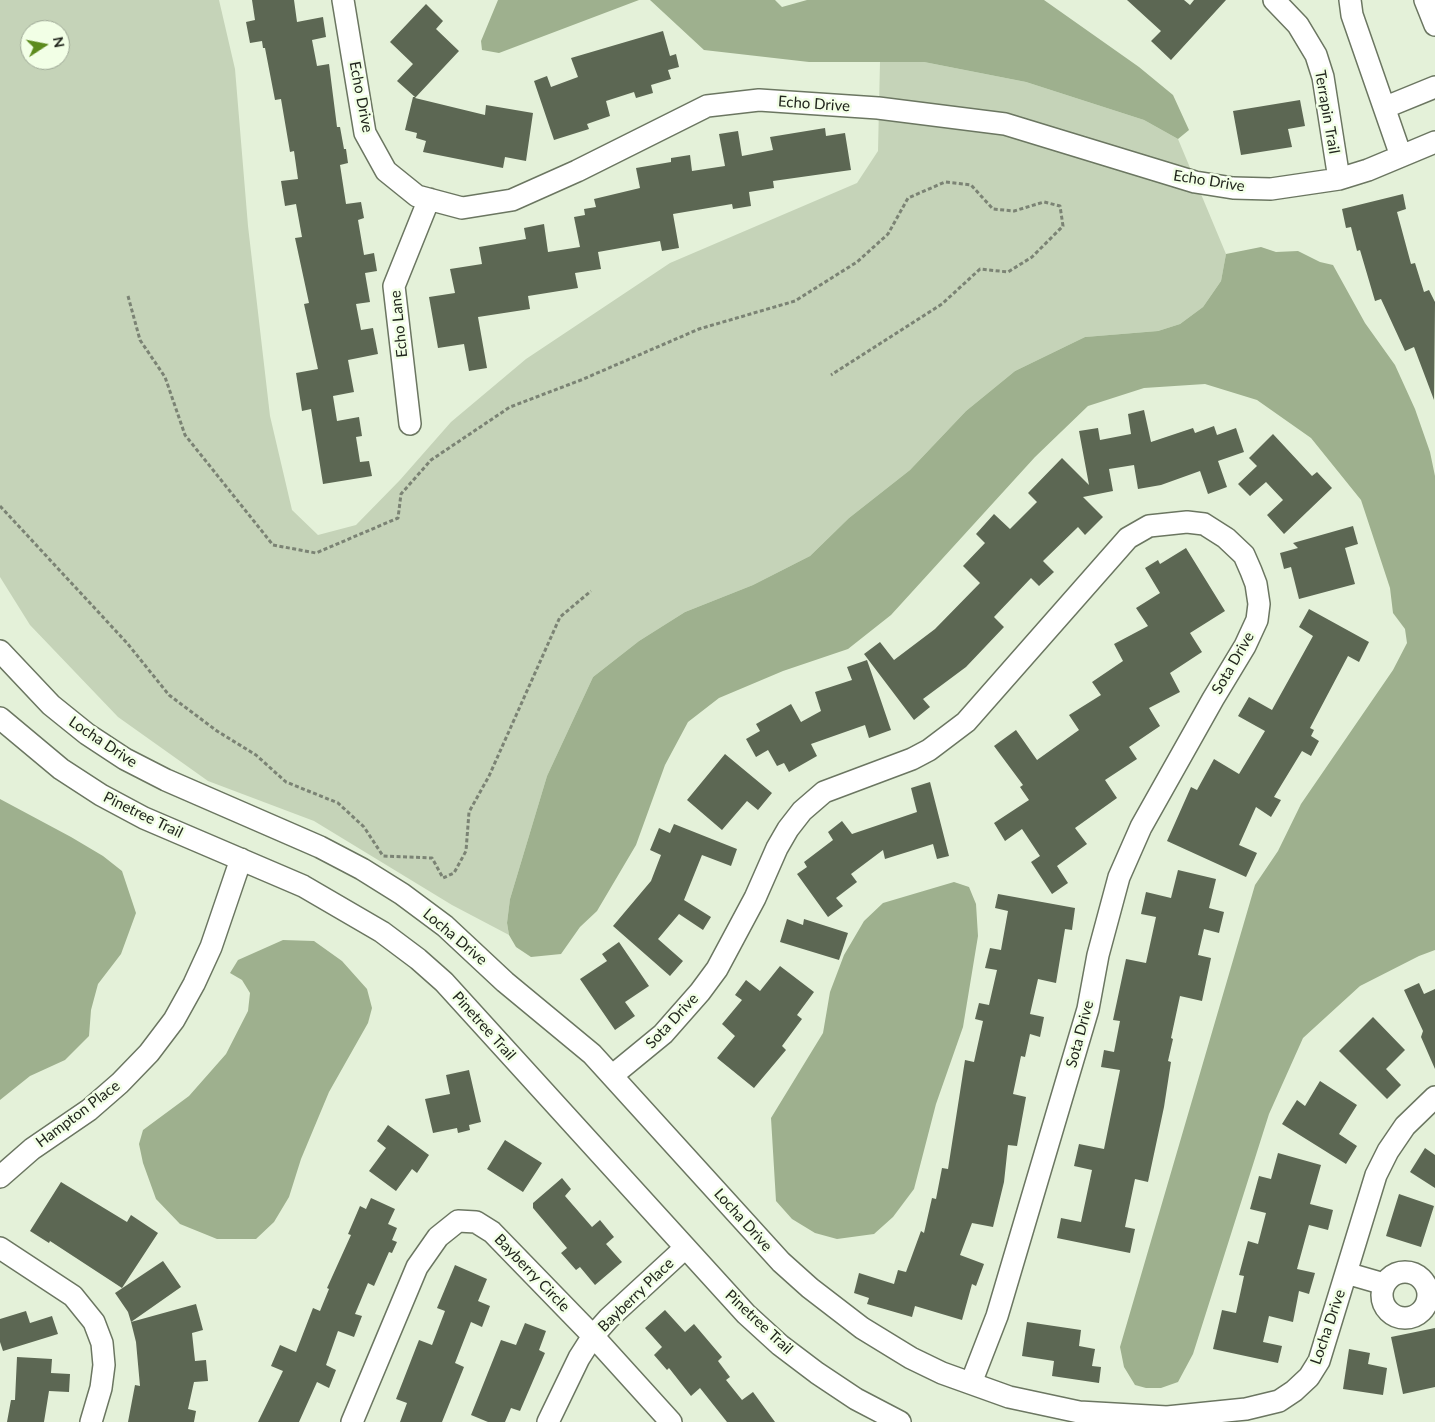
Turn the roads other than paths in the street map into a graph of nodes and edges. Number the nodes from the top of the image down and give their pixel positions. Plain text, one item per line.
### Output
1 (343, 0) edge
2 (1274, 0) edge
3 (1350, 0) edge
4 (1435, 87) edge
5 (1386, 106) junction
6 (1435, 142) edge
7 (1401, 156) junction
8 (1339, 179) junction
9 (429, 199) junction
10 (410, 424) dead end
11 (0, 651) edge
12 (0, 718) edge
13 (241, 859) junction
14 (613, 1075) junction
15 (1435, 1097) edge
16 (0, 1177) edge
17 (0, 1248) edge
18 (685, 1248) junction
19 (1346, 1273) junction
20 (1384, 1284) dead end
21 (593, 1336) junction
22 (971, 1383) junction
23 (891, 1420) edge
24 (90, 1422) edge
25 (352, 1422) edge
26 (548, 1422) edge
27 (671, 1422) edge

1 - 9 street, Echo Drive
2 - 8 street, Terrapin Trail
3 - 5 street
4 - 5 street
5 - 7 street
6 - 7 street, Echo Drive
7 - 8 street, Echo Drive
8 - 9 street, Echo Drive
9 - 10 street, Echo Lane
11 - 14 street, Locha Drive
12 - 13 street, Pinetree Trail
13 - 16 street, Hampton Place
13 - 18 street, Pinetree Trail
14 - 22 street, Locha Drive
14 - 22 street, Sota Drive
15 - 19 street, Locha Drive
17 - 24 street
18 - 21 street, Bayberry Place
18 - 23 street, Pinetree Trail
19 - 20 street
19 - 22 street, Locha Drive
21 - 25 street, Bayberry Circle
21 - 26 street, Bayberry Place
21 - 27 street, Bayberry Circle

